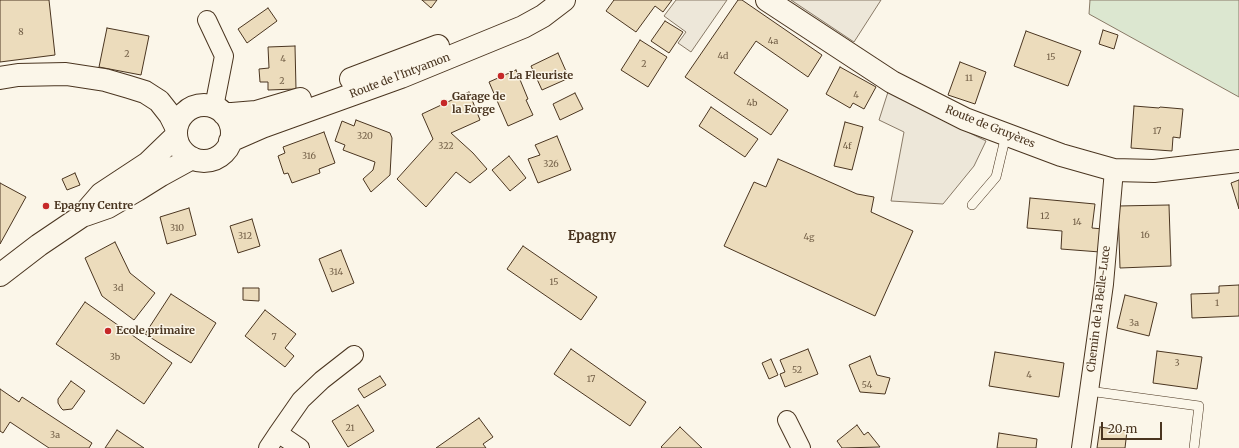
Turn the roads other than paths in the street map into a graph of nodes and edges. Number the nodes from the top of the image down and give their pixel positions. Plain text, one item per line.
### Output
1 (541, 0) edge
2 (564, 0) edge
3 (767, 0) edge
4 (207, 20) dead end
5 (0, 78) edge
6 (145, 92) junction
7 (212, 109) junction
8 (176, 131) junction
9 (1006, 135) junction
10 (230, 141) junction
11 (192, 158) junction
12 (1239, 161) edge
13 (1114, 170) junction
14 (972, 205) dead end
15 (82, 216) junction
16 (0, 275) edge
17 (354, 355) dead end
18 (1089, 391) junction
19 (787, 420) dead end
20 (273, 441) edge
21 (300, 448) edge
22 (801, 448) edge
23 (1081, 448) edge
24 (1194, 448) edge

1 - 7 main road, Route de l'Intyamon
2 - 10 main road, Route de l'Intyamon
3 - 9 main road, Route de Gruyères
4 - 7 street
5 - 6 main road
6 - 7 main road
6 - 8 main road
7 - 8 main road
7 - 10 main road
8 - 11 main road
8 - 15 main road
9 - 13 main road, Route de Gruyères
9 - 14 lane
10 - 11 main road
11 - 15 main road
12 - 13 main road, Route de Gruyères
13 - 18 street, Chemin de la Belle-Luce
15 - 16 main road
17 - 20 street
18 - 23 street, Chemin de la Belle-Luce
18 - 24 lane
19 - 22 street
20 - 21 street

